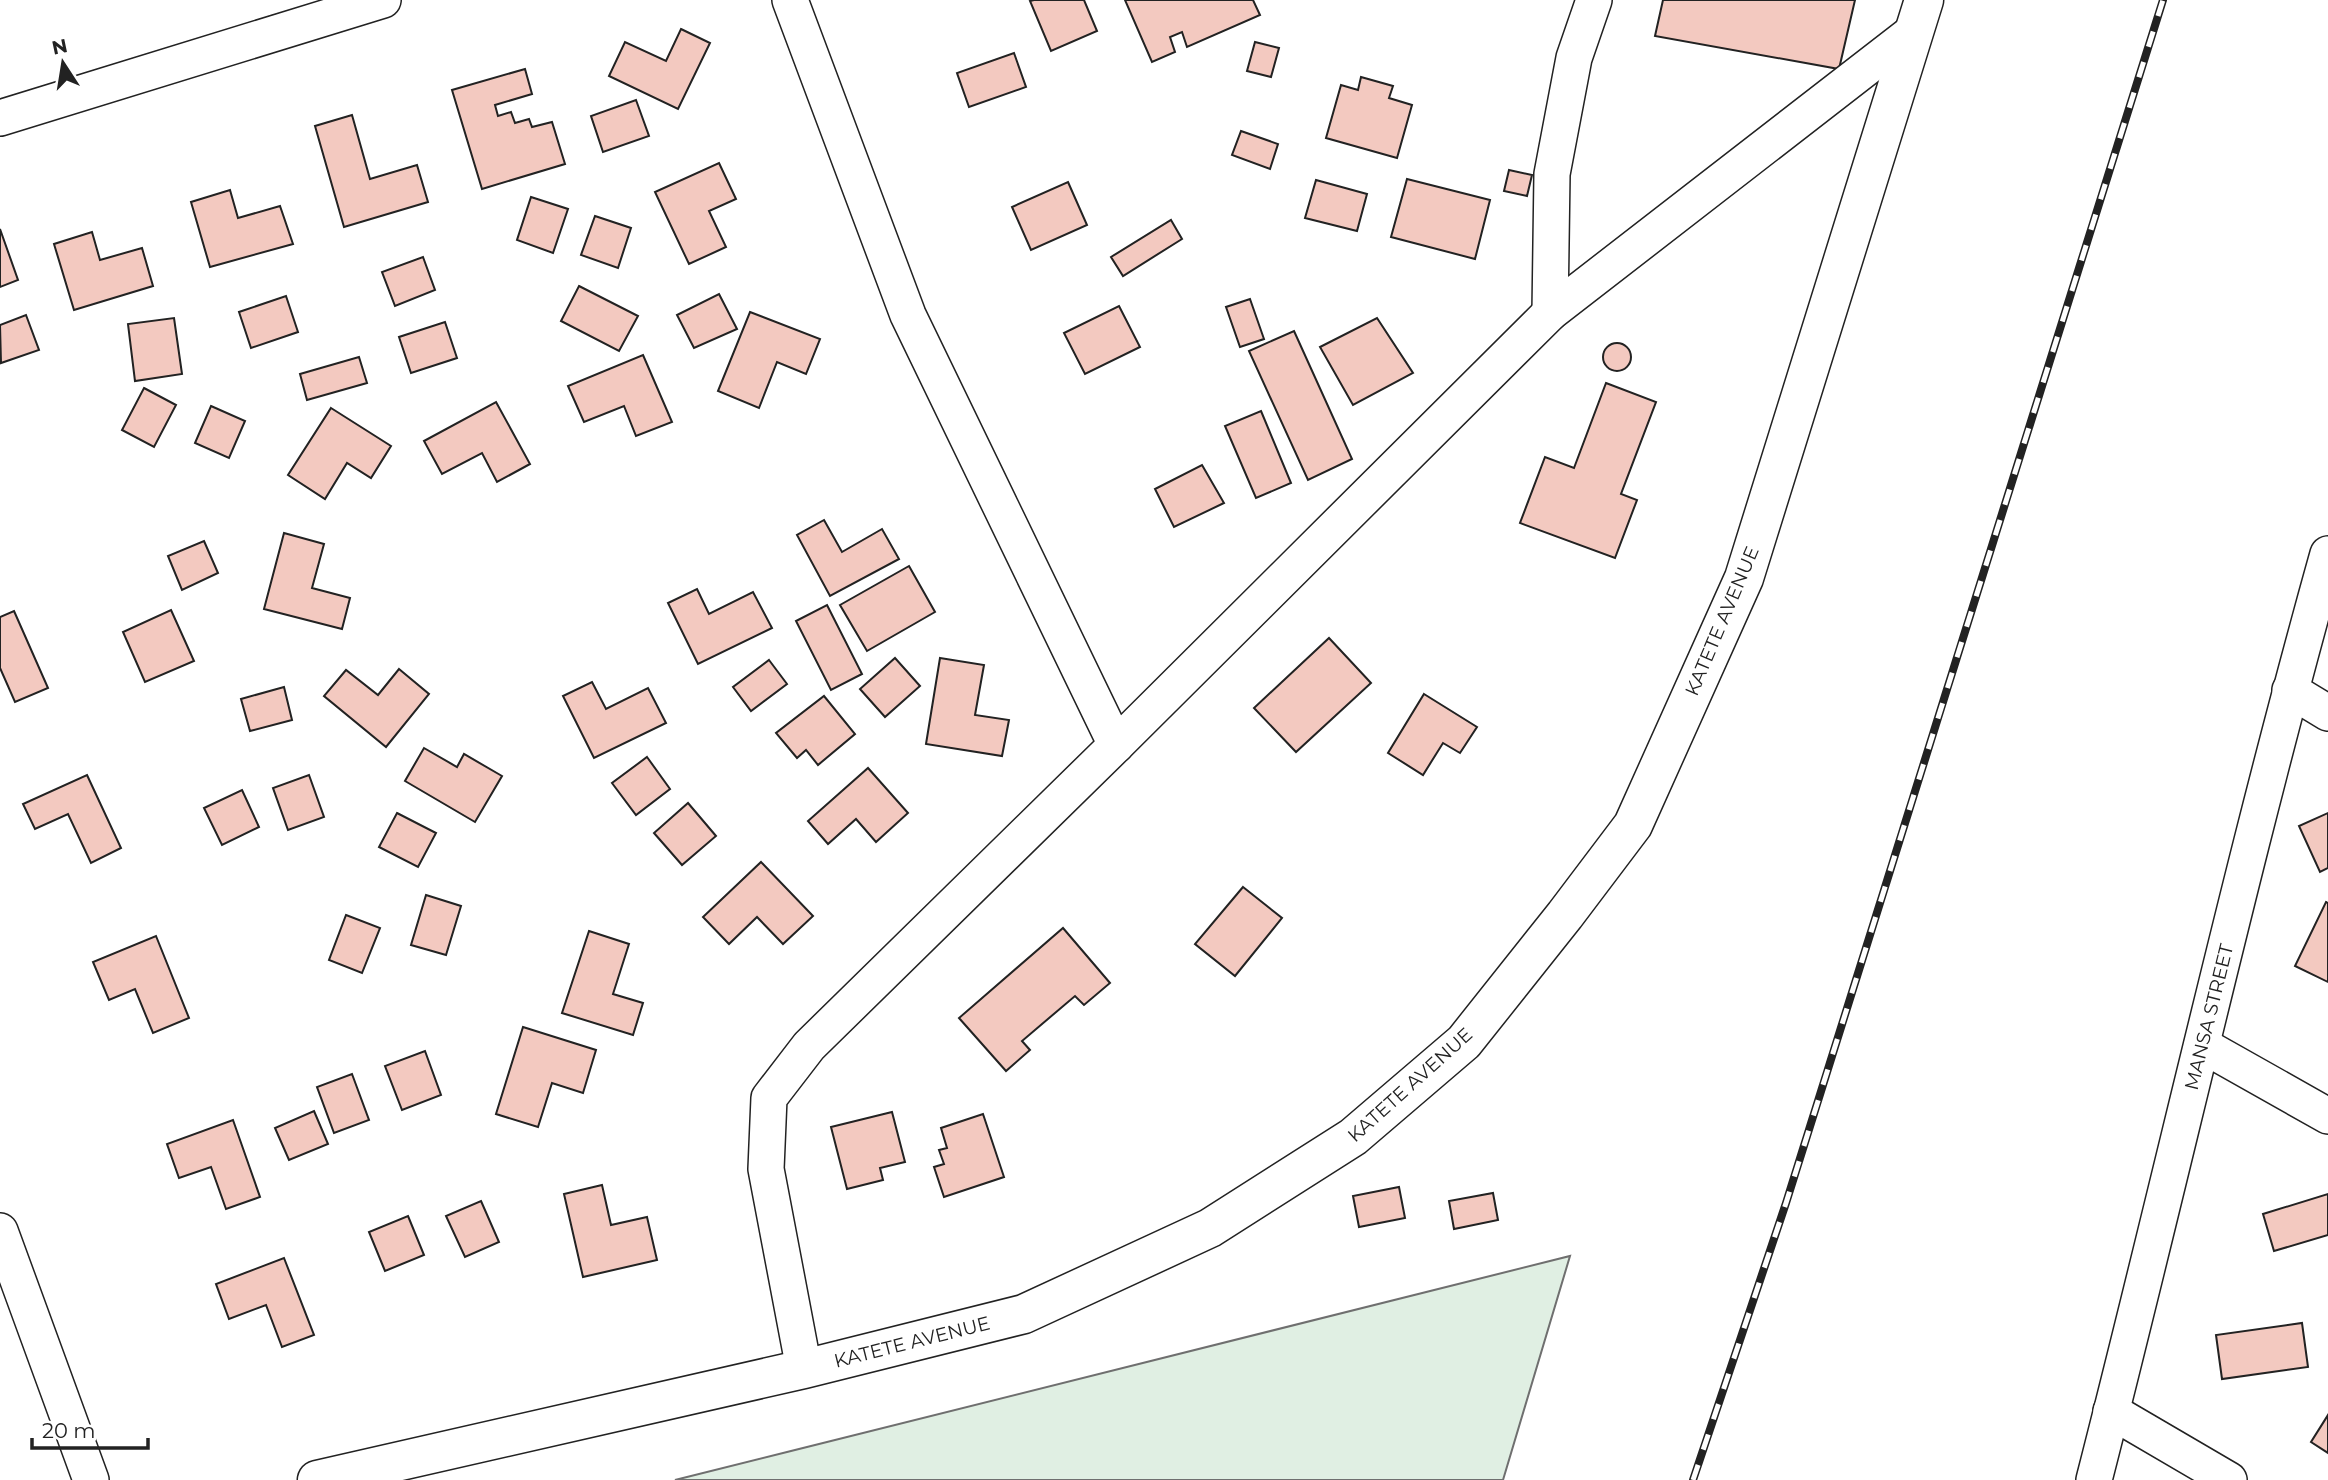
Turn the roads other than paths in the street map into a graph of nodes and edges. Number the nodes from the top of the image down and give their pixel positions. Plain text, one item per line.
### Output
1 (383, 0) edge
2 (790, 0) edge
3 (1594, 0) edge
4 (1919, 15) edge
5 (0, 118) edge
6 (1550, 313) junction
7 (2328, 554) edge
8 (2290, 690) junction
9 (2328, 713) edge
10 (1116, 745) junction
11 (2202, 1045) junction
12 (2328, 1116) edge
13 (0, 1231) edge
14 (804, 1369) junction
15 (2111, 1411) junction
16 (91, 1480) edge
17 (317, 1480) edge
18 (2094, 1480) edge
19 (2229, 1480) edge

1 - 5 street
2 - 10 street
3 - 6 street
4 - 6 street
4 - 14 street, KATETE AVENUE
6 - 10 street
7 - 8 street, MANSA STREET
8 - 9 street
8 - 11 street, MANSA STREET
10 - 14 street
11 - 12 street
11 - 15 street, MANSA STREET
13 - 16 street
14 - 17 street, KATETE AVENUE
15 - 18 street, MANSA STREET
15 - 19 street

